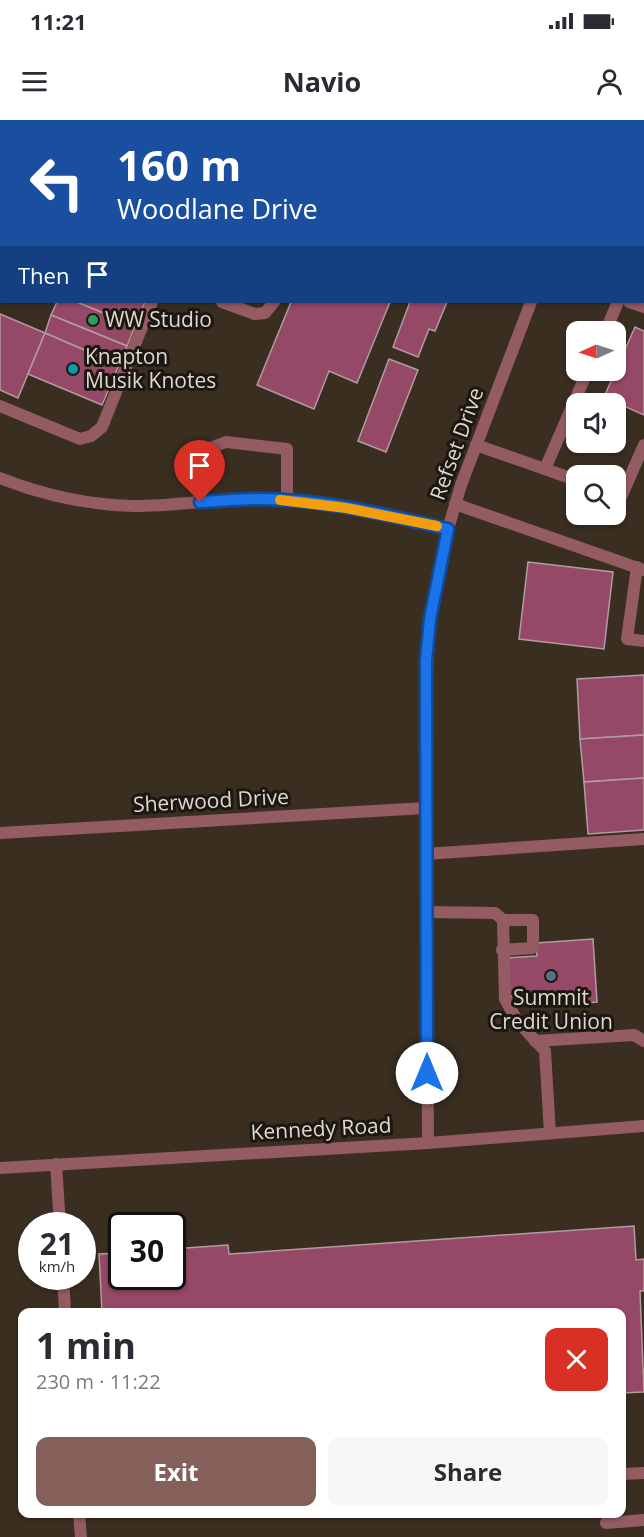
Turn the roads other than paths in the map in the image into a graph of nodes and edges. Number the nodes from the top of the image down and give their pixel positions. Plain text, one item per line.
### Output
1 (152, 303) edge
2 (225, 303) edge
3 (273, 303) edge
4 (531, 303) edge
5 (618, 303) edge
6 (610, 321) edge
7 (583, 381) edge
8 (0, 406) edge
9 (476, 445) junction
10 (644, 445) edge
11 (546, 470) junction
12 (566, 477) edge
13 (0, 478) edge
14 (626, 486) edge
15 (287, 501) junction
16 (200, 502) junction
17 (455, 504) junction
18 (448, 529) junction
19 (641, 568) edge
20 (644, 641) edge
21 (425, 808) junction
22 (0, 833) edge
23 (644, 839) edge
24 (425, 854) junction
25 (426, 912) junction
26 (503, 920) junction
27 (502, 950) junction
28 (535, 1041) junction
29 (644, 1041) edge
30 (644, 1125) edge
31 (550, 1133) junction
32 (428, 1143) junction
33 (56, 1164) junction
34 (0, 1167) edge
35 (59, 1212) edge
36 (64, 1290) edge
37 (65, 1308) edge
38 (644, 1473) edge
39 (626, 1474) edge
40 (79, 1518) edge
41 (644, 1520) edge
42 (606, 1523) dead end
43 (81, 1537) edge

1 - 8 street
2 - 3 street
4 - 9 street, Refset Drive
5 - 6 street
7 - 11 street
9 - 11 street
9 - 17 street, Refset Drive
10 - 14 street
11 - 12 street
13 - 16 street
15 - 16 street
15 - 16 street
15 - 18 street
17 - 18 street, Refset Drive
17 - 19 street
18 - 21 street, Refset Drive
19 - 20 street
21 - 22 street, Sherwood Drive
21 - 24 street, Refset Drive
23 - 24 street
24 - 25 street, Refset Drive
25 - 26 street
25 - 32 street, Refset Drive
26 - 27 street
26 - 27 street
27 - 28 street
28 - 29 street
28 - 31 street
30 - 31 street, Kennedy Road
31 - 32 street, Kennedy Road
32 - 33 street, Kennedy Road
33 - 34 street, Kennedy Road
33 - 35 street
36 - 37 street
38 - 39 street
40 - 43 street
41 - 42 street

